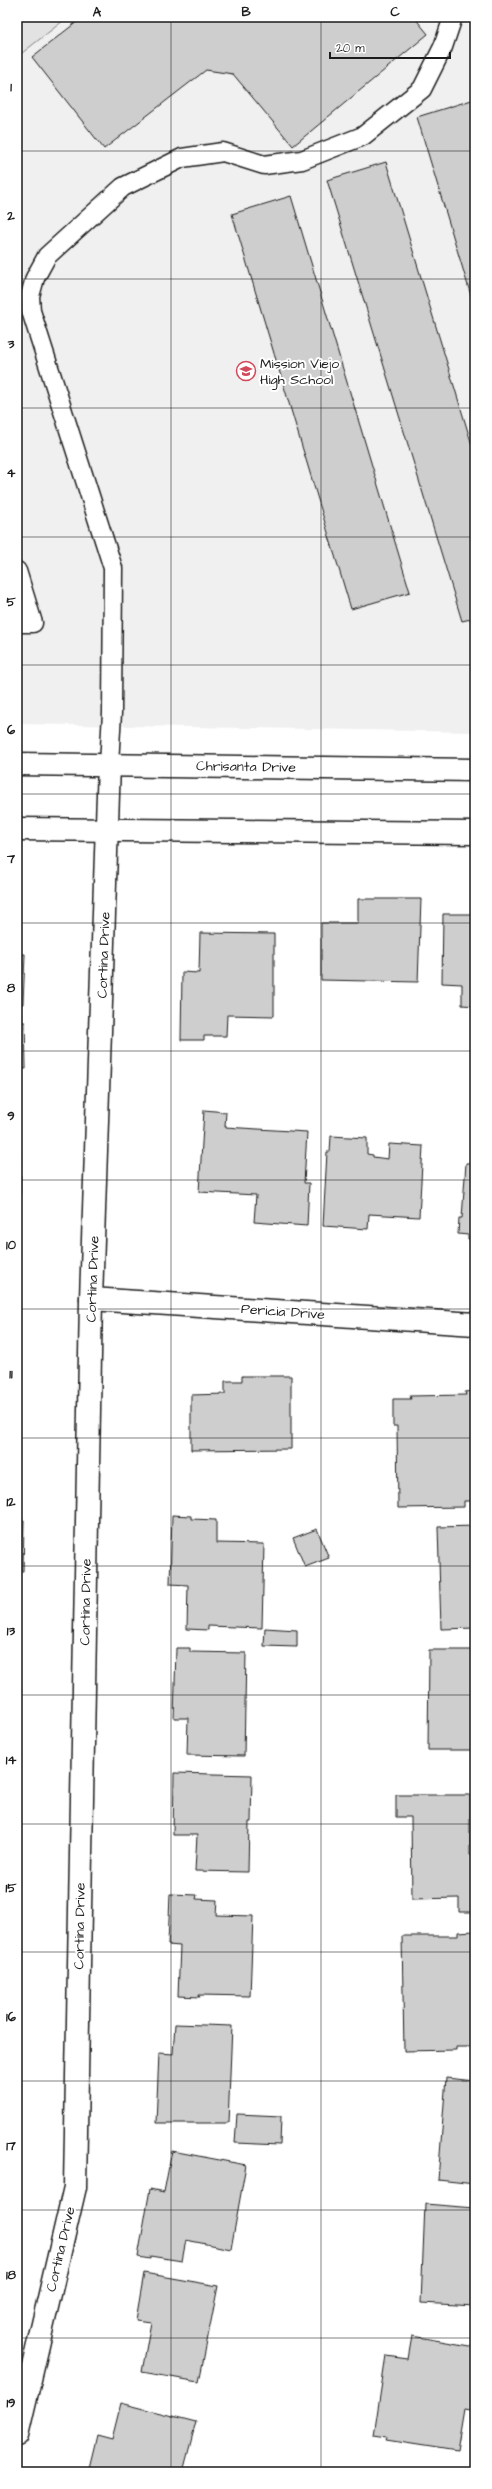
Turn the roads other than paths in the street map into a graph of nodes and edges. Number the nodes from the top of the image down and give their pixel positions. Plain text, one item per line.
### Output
1 (453, 17) edge
2 (24, 313) edge
3 (17, 571) edge
4 (17, 623) edge
5 (17, 764) edge
6 (110, 764) junction
7 (475, 770) edge
8 (107, 828) junction
9 (17, 829) edge
10 (475, 833) edge
11 (91, 1299) junction
12 (475, 1324) edge
13 (17, 2434) edge

1 - 2 lane
2 - 6 lane
3 - 4 lane
5 - 6 street, Chrisanta Drive
6 - 7 street, Chrisanta Drive
6 - 8 street, Cortina Drive
8 - 9 street
8 - 10 street
8 - 11 street, Cortina Drive
11 - 12 street, Pericia Drive
11 - 13 street, Cortina Drive

